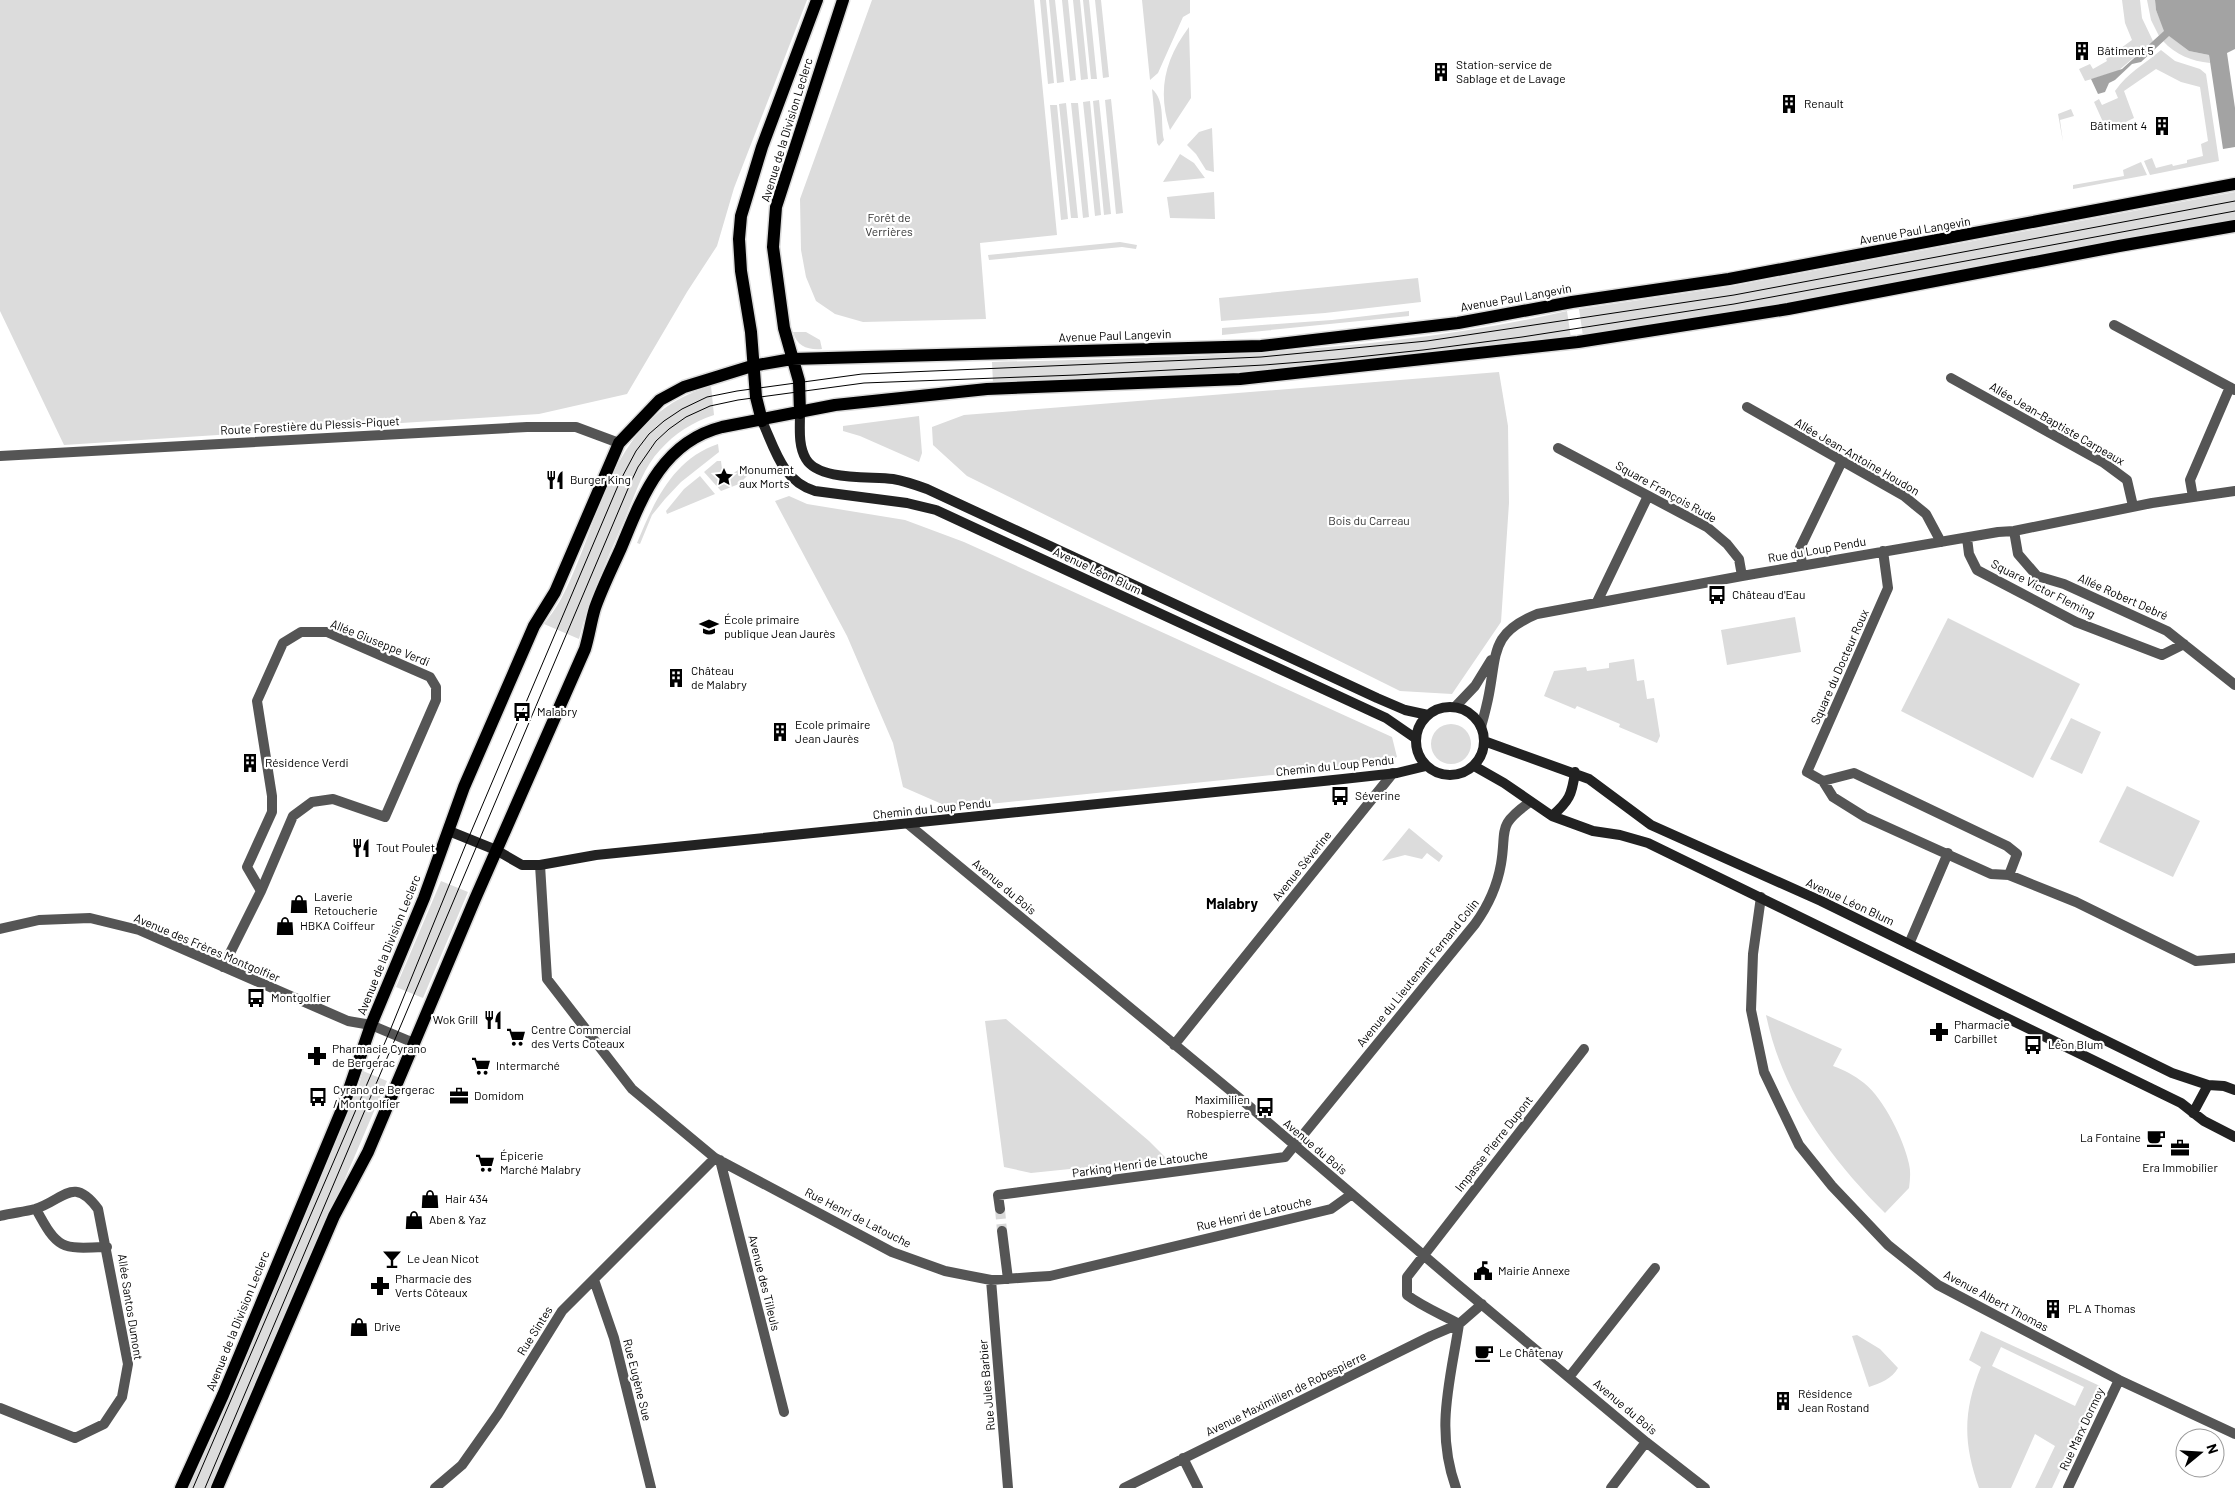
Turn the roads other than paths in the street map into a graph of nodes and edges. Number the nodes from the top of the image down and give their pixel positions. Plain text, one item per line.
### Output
1 (818, 0) edge
2 (843, 0) edge
3 (2235, 184) edge
4 (2235, 226) edge
5 (2114, 325) dead end
6 (792, 359) junction
7 (752, 366) junction
8 (1950, 378) dead end
9 (2233, 388) edge
10 (1747, 407) dead end
11 (800, 413) junction
12 (762, 421) junction
13 (619, 443) junction
14 (1558, 448) dead end
15 (0, 456) edge
16 (1842, 462) junction
17 (2235, 491) edge
18 (1648, 496) junction
19 (2193, 497) junction
20 (2133, 506) junction
21 (2014, 531) junction
22 (1967, 538) junction
23 (1942, 542) junction
24 (1883, 552) junction
25 (1802, 565) junction
26 (1742, 576) junction
27 (1597, 602) junction
28 (2184, 644) junction
29 (1493, 658) junction
30 (2235, 685) edge
31 (1455, 707) junction
32 (1428, 715) junction
33 (1481, 727) junction
34 (1415, 738) junction
35 (1484, 741) junction
36 (1426, 766) junction
37 (1474, 766) junction
38 (1575, 772) junction
39 (1393, 773) junction
40 (1823, 781) junction
41 (1530, 802) junction
42 (1552, 816) junction
43 (908, 824) junction
44 (449, 831) junction
45 (496, 850) junction
46 (1948, 853) junction
47 (540, 865) junction
48 (2009, 875) junction
49 (261, 891) junction
50 (1761, 897) junction
51 (0, 929) edge
52 (1909, 944) junction
53 (2235, 958) edge
54 (223, 967) junction
55 (371, 1025) junction
56 (414, 1043) junction
57 (1174, 1045) junction
58 (1584, 1049) dead end
59 (2208, 1085) junction
60 (2235, 1090) edge
61 (2193, 1113) junction
62 (2235, 1137) edge
63 (1295, 1147) junction
64 (717, 1159) junction
65 (1352, 1194) junction
66 (36, 1209) junction
67 (1000, 1209) tunnel mouth
68 (0, 1216) edge
69 (1002, 1231) tunnel mouth
70 (107, 1246) junction
71 (1423, 1256) junction
72 (1655, 1268) dead end
73 (1008, 1279) junction
74 (594, 1280) junction
75 (991, 1280) junction
76 (1482, 1304) junction
77 (1459, 1324) junction
78 (1570, 1376) junction
79 (2119, 1380) junction
80 (0, 1408) edge
81 (784, 1412) dead end
82 (2235, 1434) edge
83 (1646, 1442) junction
84 (1183, 1458) junction
85 (181, 1488) edge
86 (217, 1488) edge
87 (436, 1488) edge
88 (651, 1488) edge
89 (1008, 1488) edge
90 (1124, 1488) edge
91 (1198, 1488) edge
92 (1456, 1488) edge
93 (1611, 1488) edge
94 (1705, 1488) edge
95 (2068, 1488) edge

1 - 7 main road, Avenue de la Division Leclerc
2 - 6 main road, Avenue de la Division Leclerc
3 - 6 main road, Avenue Paul Langevin
4 - 11 main road
5 - 9 street
6 - 7 main road, Avenue Paul Langevin
6 - 11 main road, Avenue de la Division Leclerc
7 - 12 main road
7 - 13 main road, Avenue de la Division Leclerc
8 - 20 street, Allée Jean-Baptiste Carpeaux
9 - 19 street
10 - 16 street, Allée Jean-Antoine Houdon
11 - 12 main road
11 - 32 main road, Avenue Léon Blum
12 - 34 main road, Avenue Léon Blum
12 - 45 main road
13 - 15 street, Route Forestière du Plessis-Piquet
13 - 44 main road, Avenue de la Division Leclerc
14 - 18 street, Square François Rude
16 - 23 street, Allée Jean-Antoine Houdon
16 - 25 street
17 - 19 street, Rue du Loup Pendu
18 - 26 street, Square François Rude
18 - 27 street
19 - 20 street, Rue du Loup Pendu
20 - 21 street, Rue du Loup Pendu
21 - 22 street, Rue du Loup Pendu
21 - 28 street, Allée Robert Debré
22 - 23 street, Rue du Loup Pendu
22 - 28 street, Square Victor Fleming
23 - 24 street, Rue du Loup Pendu
24 - 25 street, Rue du Loup Pendu
24 - 40 street, Square du Docteur Roux
25 - 26 street, Rue du Loup Pendu
26 - 27 street, Rue du Loup Pendu
27 - 29 street, Rue du Loup Pendu
28 - 30 street, Allée Robert Debré
29 - 31 street
29 - 33 street, Rue du Loup Pendu
31 - 32 main road
31 - 33 main road
32 - 34 main road
33 - 35 main road
34 - 36 main road
35 - 37 main road
35 - 38 main road, Avenue Léon Blum
36 - 37 main road
36 - 39 main road, Chemin du Loup Pendu
37 - 41 main road
38 - 42 main road
38 - 52 main road, Avenue Léon Blum
39 - 43 main road, Chemin du Loup Pendu
39 - 57 street, Avenue Séverine
40 - 46 street, Square du Docteur Roux
40 - 48 street
41 - 42 main road
41 - 63 street, Avenue du Lieutenant Fernand Colin
42 - 50 main road
43 - 47 main road, Chemin du Loup Pendu
43 - 57 street, Avenue du Bois
44 - 45 main road, Chemin du Loup Pendu
44 - 55 main road, Avenue de la Division Leclerc
45 - 47 main road, Chemin du Loup Pendu
45 - 56 main road
46 - 48 street, Square du Docteur Roux
46 - 52 street
47 - 64 street, Rue Henri de Latouche
48 - 53 street, Square du Docteur Roux
49 - 49 street, Allée Giuseppe Verdi
49 - 54 street, Allée Giuseppe Verdi
50 - 61 main road
50 - 79 street, Avenue Albert Thomas
51 - 54 street, Avenue des Frères Montgolfier
52 - 59 main road, Avenue Léon Blum
54 - 55 street, Avenue des Frères Montgolfier
55 - 56 street, Avenue des Frères Montgolfier
55 - 85 main road, Avenue de la Division Leclerc
56 - 86 main road
57 - 63 street, Avenue du Bois
58 - 71 street, Impasse Pierre Dupont
59 - 60 main road, Avenue Léon Blum
59 - 61 main road
61 - 62 main road
63 - 65 street, Avenue du Bois
63 - 67 street, Parking Henri de Latouche
64 - 74 street, Rue Sintes
64 - 75 street, Rue Henri de Latouche
64 - 81 street, Avenue des Tilleuls
65 - 71 street, Avenue du Bois
65 - 73 street, Rue Henri de Latouche
66 - 68 street, Allée Santos Dumont
66 - 70 street, Allée Santos Dumont
66 - 70 street, Allée Santos Dumont
69 - 73 street
70 - 80 street, Allée Santos Dumont
71 - 76 street, Avenue du Bois
71 - 77 street, Impasse Pierre Dupont
72 - 78 street
73 - 75 street, Rue Henri de Latouche
74 - 87 street, Rue Sintes
74 - 88 street, Rue Eugène Sue
75 - 89 street, Rue Jules Barbier
76 - 77 street, Avenue Maximilien de Robespierre
76 - 78 street, Avenue du Bois
77 - 84 street, Avenue Maximilien de Robespierre
77 - 92 street
78 - 83 street, Avenue du Bois
79 - 82 street, Avenue Albert Thomas
79 - 95 street, Rue Marx Dormoy
83 - 93 street
83 - 94 street, Avenue du Bois
84 - 90 street, Avenue Maximilien de Robespierre
84 - 91 street

